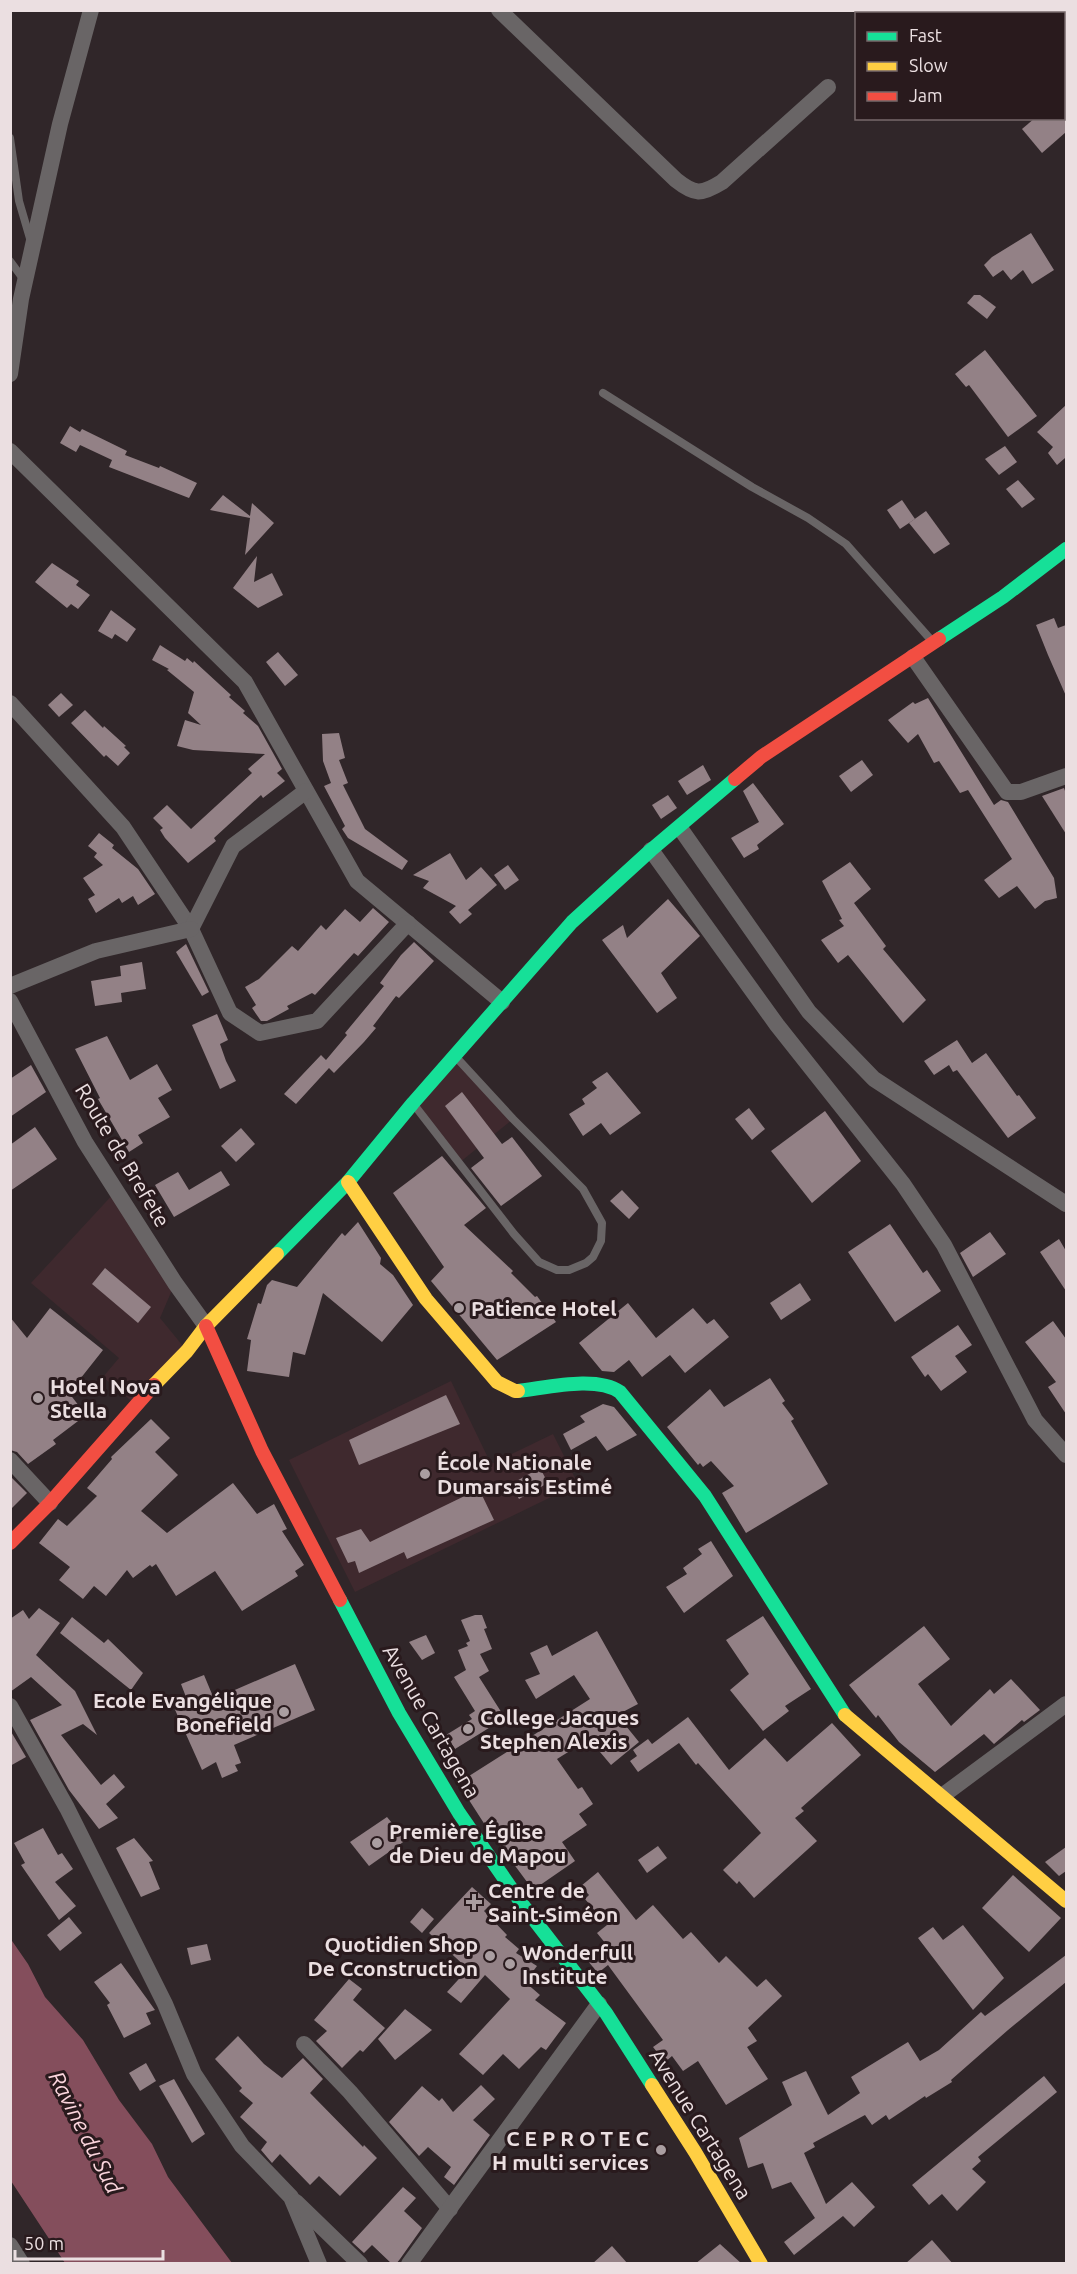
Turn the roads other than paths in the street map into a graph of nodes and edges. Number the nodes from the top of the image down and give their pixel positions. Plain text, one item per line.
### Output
1 (91, 10) edge
2 (499, 10) edge
3 (828, 87) dead end
4 (10, 138) edge
5 (33, 248) junction
6 (10, 261) edge
7 (25, 282) junction
8 (16, 298) edge
9 (10, 374) edge
10 (603, 393) dead end
11 (10, 451) edge
12 (1066, 549) edge
13 (934, 643) junction
14 (913, 657) junction
15 (10, 703) edge
16 (1066, 776) edge
17 (306, 791) junction
18 (680, 828) junction
19 (651, 850) junction
20 (408, 923) junction
21 (191, 929) junction
22 (10, 986) edge
23 (10, 1001) edge
24 (502, 1002) junction
25 (455, 1056) junction
26 (413, 1103) junction
27 (348, 1182) junction
28 (1066, 1204) edge
29 (207, 1326) junction
30 (1066, 1455) edge
31 (10, 1460) edge
32 (50, 1503) junction
33 (10, 1543) edge
34 (1066, 1704) edge
35 (10, 1706) edge
36 (942, 1796) junction
37 (1066, 1901) edge
38 (599, 2004) junction
39 (304, 2044) dead end
40 (291, 2197) junction
41 (450, 2209) junction
42 (10, 2245) edge
43 (22, 2264) edge
44 (319, 2264) edge
45 (360, 2264) edge
46 (409, 2264) edge
47 (761, 2264) edge

1 - 5 street
2 - 3 street
4 - 5 lane
5 - 7 street
6 - 7 lane
7 - 8 street
8 - 9 street
10 - 13 lane
11 - 17 street
12 - 13 street
13 - 14 street
14 - 16 street
14 - 18 street
15 - 21 street
17 - 20 street
17 - 21 street
18 - 19 street
18 - 28 street
19 - 24 street
19 - 30 street
20 - 21 street
20 - 24 street
21 - 22 street
23 - 29 street, Route de Brefete
24 - 25 street
25 - 26 street
25 - 26 lane
26 - 27 street
27 - 29 street
27 - 36 street
29 - 32 street
29 - 38 street, Avenue Cartagena
31 - 32 street
32 - 33 street
34 - 36 street
35 - 40 street
36 - 37 street
38 - 41 street
38 - 47 street, Avenue Cartagena
39 - 41 street
40 - 44 street
40 - 45 street
41 - 46 street
42 - 43 street

